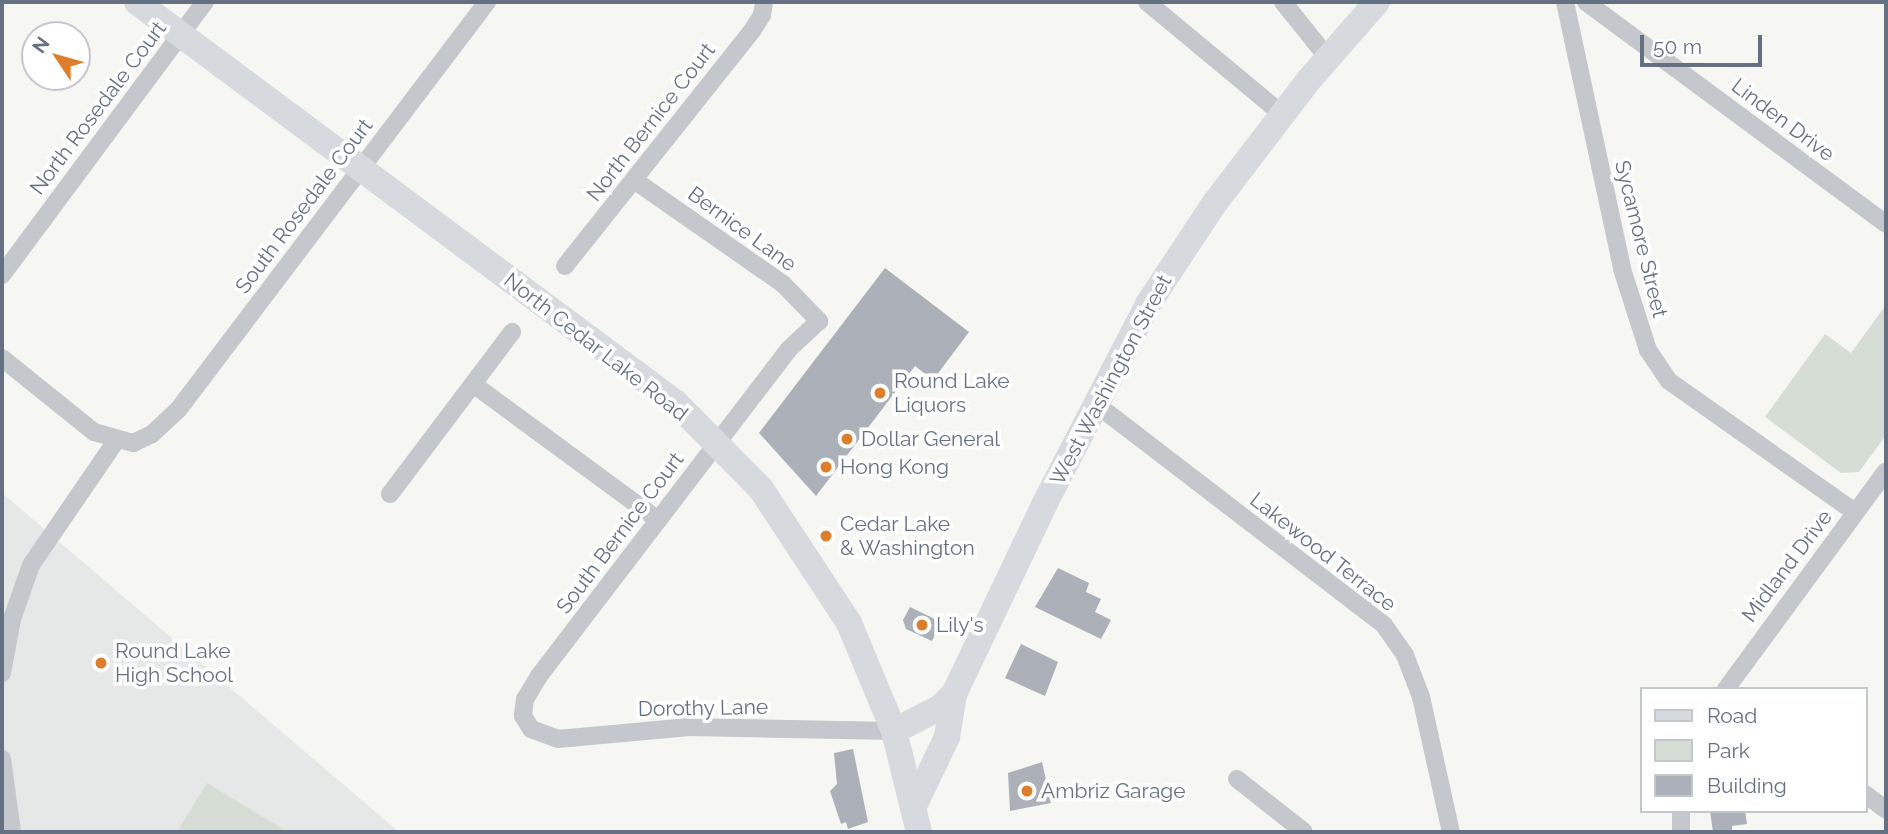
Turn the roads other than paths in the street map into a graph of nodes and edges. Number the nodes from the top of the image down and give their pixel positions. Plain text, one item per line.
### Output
1 (137, 2) edge
2 (205, 2) edge
3 (487, 2) edge
4 (764, 2) edge
5 (1147, 2) edge
6 (1283, 2) edge
7 (1377, 2) edge
8 (1565, 2) edge
9 (1586, 2) edge
10 (181, 34) junction
11 (1328, 58) junction
12 (1282, 114) junction
13 (361, 169) junction
14 (634, 180) junction
15 (1886, 224) edge
16 (565, 266) dead end
17 (2, 275) edge
18 (819, 321) joint
19 (512, 332) dead end
20 (2, 358) edge
21 (473, 383) junction
22 (1096, 404) junction
23 (116, 441) junction
24 (717, 444) junction
25 (1886, 471) edge
26 (390, 494) dead end
27 (1855, 512) junction
28 (658, 520) junction
29 (2, 673) edge
30 (1727, 687) edge
31 (954, 694) junction
32 (523, 716) joint
33 (894, 731) junction
34 (2, 759) edge
35 (1237, 779) dead end
36 (1867, 796) edge
37 (1886, 810) edge
38 (1681, 813) edge
39 (916, 820) edge
40 (12, 832) edge
41 (1304, 832) edge
42 (1451, 832) edge
43 (1681, 832) edge

1 - 10 main road, North Cedar Lake Road
2 - 10 street, North Rosedale Court
3 - 13 street, South Rosedale Court
4 - 14 street, North Bernice Court
5 - 12 street
6 - 11 street
7 - 11 main road, West Washington Street
8 - 27 street, Sycamore Street
9 - 15 street, Linden Drive
10 - 13 main road, North Cedar Lake Road
10 - 17 street, North Rosedale Court
11 - 12 main road, West Washington Street
12 - 22 main road, West Washington Street
13 - 23 street, South Rosedale Court
13 - 24 main road, North Cedar Lake Road
14 - 16 street, North Bernice Court
14 - 18 street, Bernice Lane
18 - 24 street, South Bernice Court
19 - 21 street
20 - 23 street
21 - 26 street
21 - 28 street
22 - 31 main road, West Washington Street
22 - 42 street, Lakewood Terrace
23 - 29 street
24 - 28 street, South Bernice Court
24 - 33 main road, North Cedar Lake Road
25 - 27 street, Midland Drive
27 - 30 street, Midland Drive
28 - 32 street, South Bernice Court
31 - 33 main road, West Washington Street
31 - 39 main road, North Cedar Lake Road
32 - 33 street, Dorothy Lane
33 - 39 main road, North Cedar Lake Road
34 - 40 street
35 - 41 street
36 - 37 street
38 - 43 street

